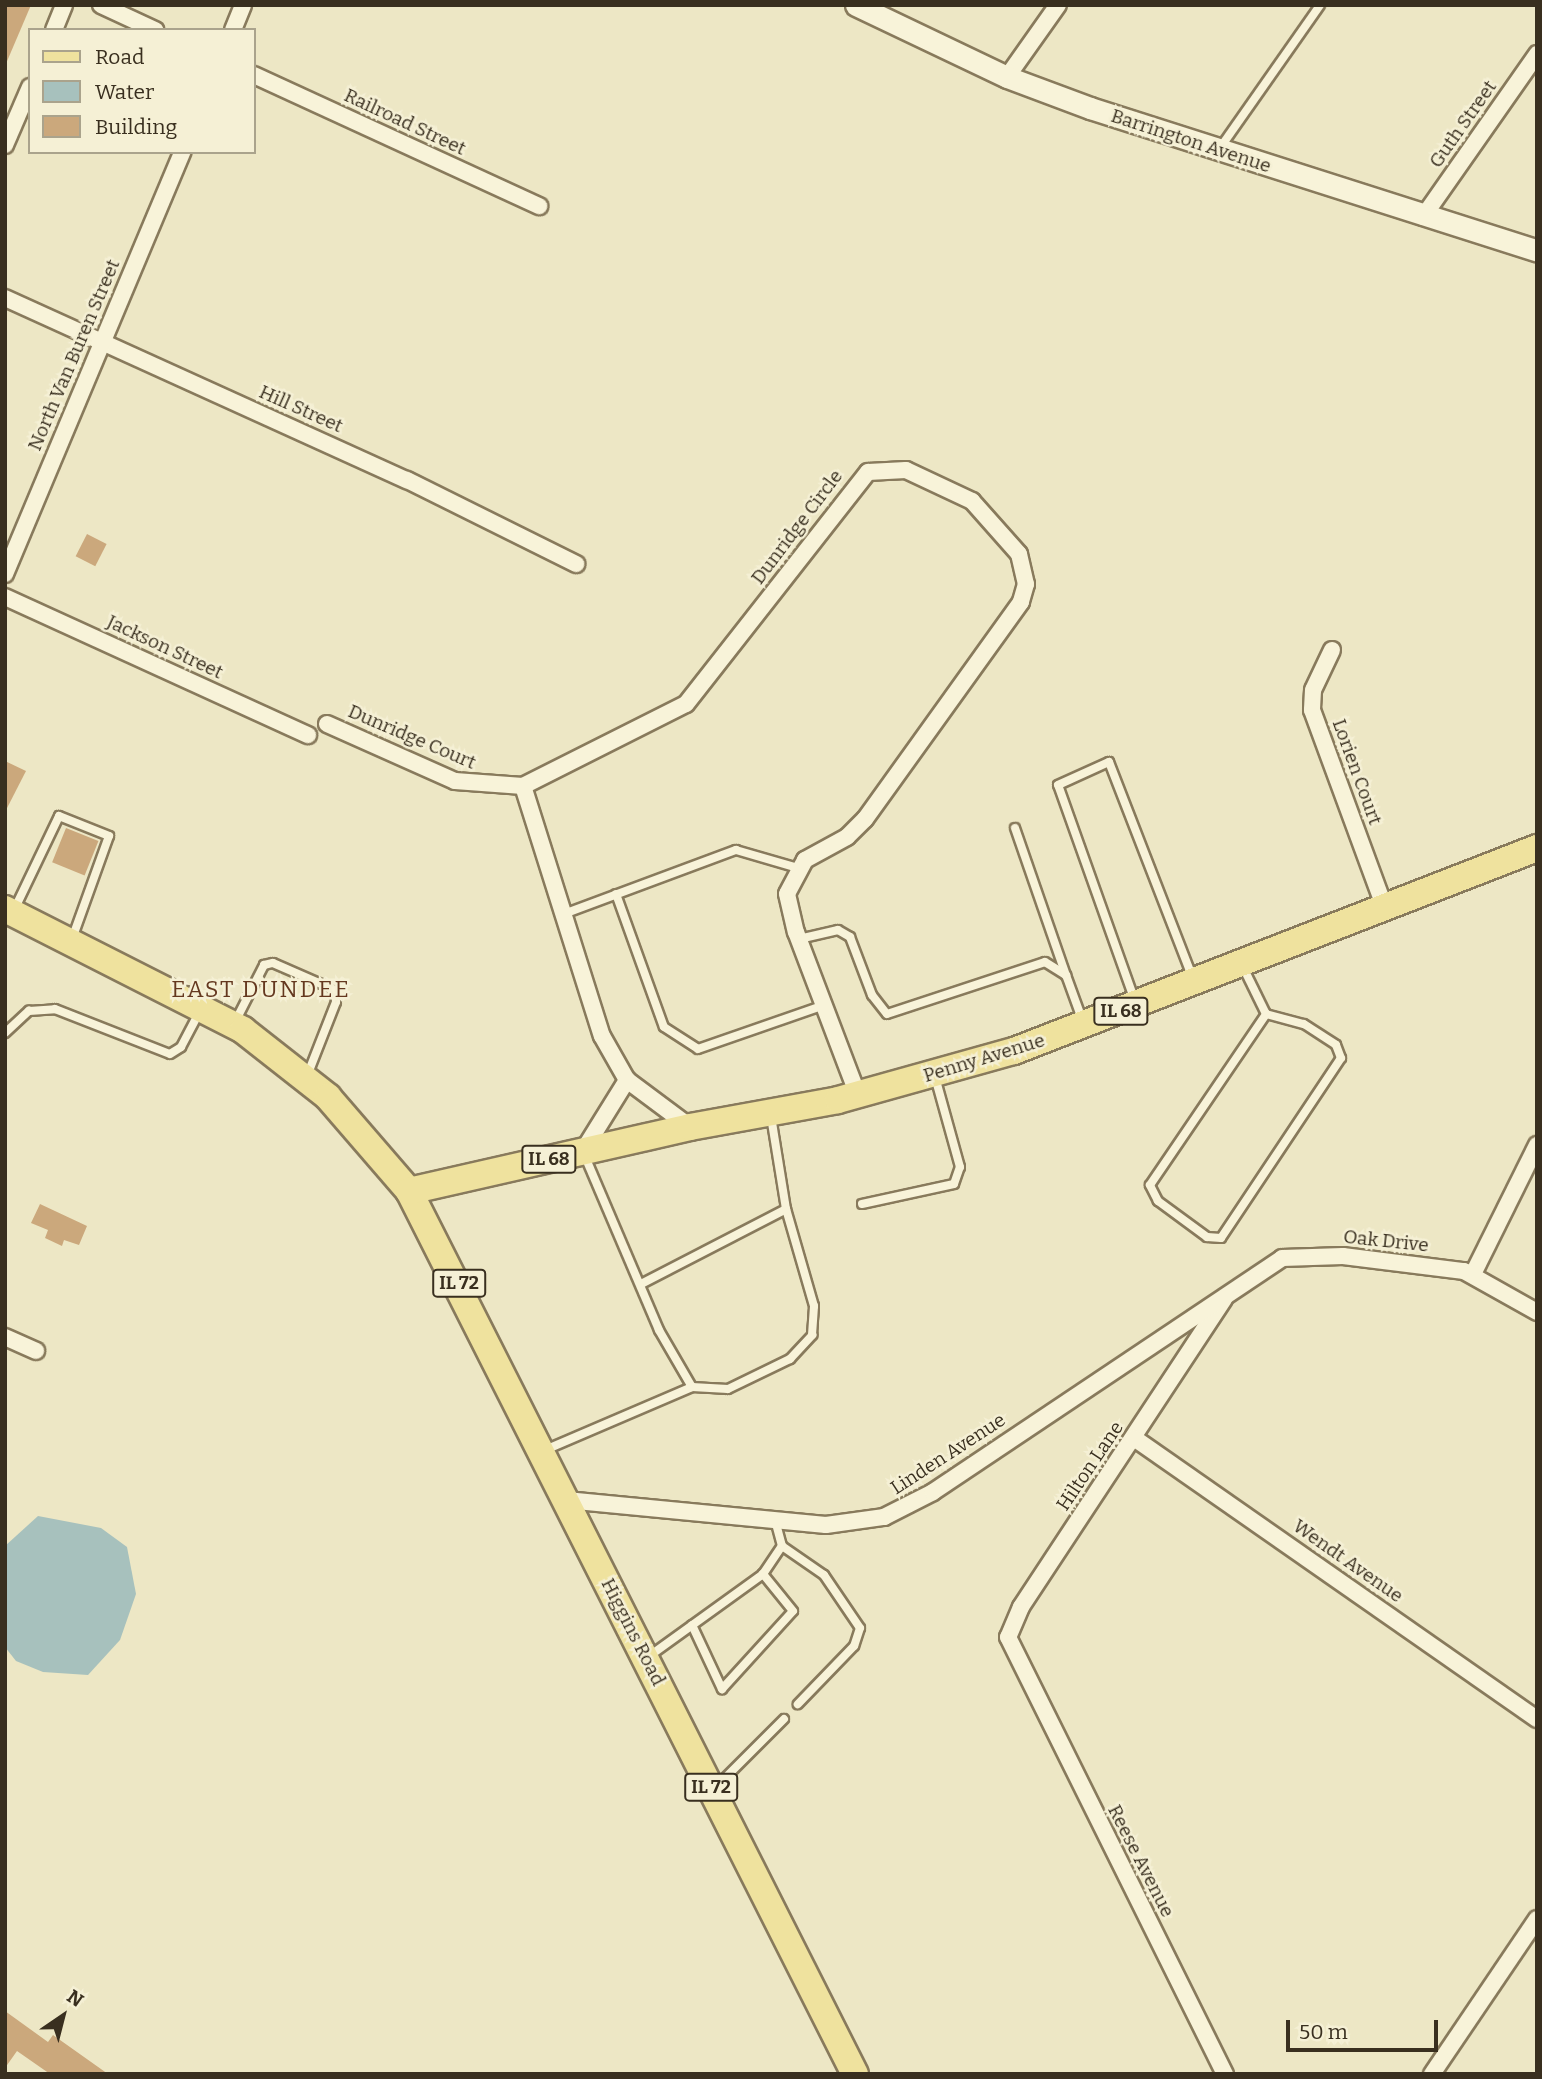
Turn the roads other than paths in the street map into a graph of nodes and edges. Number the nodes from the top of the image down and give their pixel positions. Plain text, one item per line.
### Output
1 (64, 5) edge
2 (101, 5) edge
3 (243, 5) edge
4 (856, 5) edge
5 (1058, 5) edge
6 (1320, 5) edge
7 (55, 28) edge
8 (151, 28) edge
9 (234, 28) edge
10 (1537, 54) edge
11 (256, 76) edge
12 (1007, 77) junction
13 (28, 92) edge
14 (5, 145) edge
15 (1219, 150) junction
16 (180, 154) edge
17 (540, 206) dead end
18 (1423, 217) junction
19 (1537, 251) edge
20 (5, 298) edge
21 (102, 343) junction
22 (576, 564) dead end
23 (5, 573) edge
24 (5, 597) edge
25 (1332, 650) dead end
26 (327, 724) dead end
27 (308, 735) dead end
28 (523, 786) junction
29 (1016, 828) dead end
30 (1537, 848) edge
31 (799, 869) junction
32 (616, 894) junction
33 (1385, 908) junction
34 (9, 911) edge
35 (561, 915) junction
36 (799, 939) junction
37 (71, 941) junction
38 (1242, 964) junction
39 (1066, 975) junction
40 (1195, 982) junction
41 (824, 1005) junction
42 (1137, 1005) junction
43 (203, 1006) junction
44 (1266, 1014) junction
45 (234, 1024) junction
46 (1085, 1025) junction
47 (5, 1033) edge
48 (934, 1074) junction
49 (306, 1078) junction
50 (627, 1080) junction
51 (859, 1095) junction
52 (771, 1113) junction
53 (690, 1127) junction
54 (1537, 1145) edge
55 (583, 1151) junction
56 (408, 1191) junction
57 (862, 1204) dead end
58 (786, 1209) junction
59 (1473, 1274) junction
60 (641, 1284) junction
61 (1228, 1292) junction
62 (1537, 1312) edge
63 (5, 1337) edge
64 (37, 1351) dead end
65 (692, 1387) junction
66 (1134, 1438) junction
67 (542, 1451) junction
68 (566, 1500) junction
69 (775, 1520) junction
70 (782, 1546) junction
71 (764, 1574) junction
72 (692, 1625) junction
73 (646, 1658) junction
74 (1019, 1668) joint
75 (798, 1704) dead end
76 (783, 1718) dead end
77 (1537, 1719) edge
78 (713, 1790) junction
79 (1537, 1919) edge
80 (855, 2074) edge
81 (1225, 2074) edge
82 (1432, 2074) edge

1 - 7 street
2 - 8 street
3 - 9 street
4 - 12 street, Barrington Avenue
5 - 12 street
6 - 15 lane
10 - 18 street, Guth Street
11 - 17 street, Railroad Street
12 - 15 street, Barrington Avenue
13 - 14 street
15 - 18 street, Barrington Avenue
16 - 21 street, North Van Buren Street
18 - 19 street, Barrington Avenue
20 - 21 street, Hill Street
21 - 22 street, Hill Street
21 - 23 street, North Van Buren Street
24 - 27 street, Jackson Street
25 - 33 street, Lorien Court
26 - 28 street, Dunridge Court
28 - 31 street, Dunridge Circle
28 - 35 street
29 - 39 lane
30 - 33 main road, Penny Avenue / IL 68
31 - 32 lane
31 - 36 street
32 - 35 lane
32 - 41 lane
33 - 38 main road, Penny Avenue / IL 68
34 - 37 main road, IL 72
34 - 37 lane
35 - 50 street
36 - 39 lane
36 - 41 street
37 - 43 main road, IL 72
38 - 40 main road, Penny Avenue / IL 68
38 - 44 lane
39 - 46 lane
40 - 42 main road, Penny Avenue / IL 68
40 - 42 lane
41 - 51 street
42 - 46 main road, Penny Avenue / IL 68
43 - 45 main road, IL 72
43 - 47 lane
44 - 44 lane
45 - 49 main road, IL 72
45 - 49 lane
46 - 48 main road, Penny Avenue / IL 68
48 - 51 main road, Penny Avenue / IL 68
48 - 57 lane
49 - 56 main road, IL 72
50 - 53 street
50 - 55 street
51 - 52 main road, Penny Avenue / IL 68
52 - 53 main road, Penny Avenue / IL 68
52 - 58 lane
53 - 55 main road, Penny Avenue / IL 68
54 - 59 street
55 - 56 main road, Penny Avenue / IL 68
55 - 60 lane
56 - 67 main road, Higgins Road / IL 72
58 - 60 lane
58 - 65 lane
59 - 61 street, Oak Drive
59 - 62 street, Oak Drive
60 - 65 lane
61 - 66 street, Hilton Lane
61 - 69 street, Linden Avenue
63 - 64 street
65 - 67 lane
66 - 74 street, Hilton Lane
66 - 77 street, Wendt Avenue
67 - 68 main road, Higgins Road / IL 72
68 - 69 street, Linden Avenue
68 - 73 main road, Higgins Road / IL 72
69 - 70 lane
70 - 71 lane
70 - 75 lane
71 - 72 lane
71 - 72 lane
72 - 73 lane
73 - 78 main road, Higgins Road / IL 72
74 - 81 street, Reese Avenue
76 - 78 lane
78 - 80 main road, Higgins Road / IL 72
79 - 82 street

